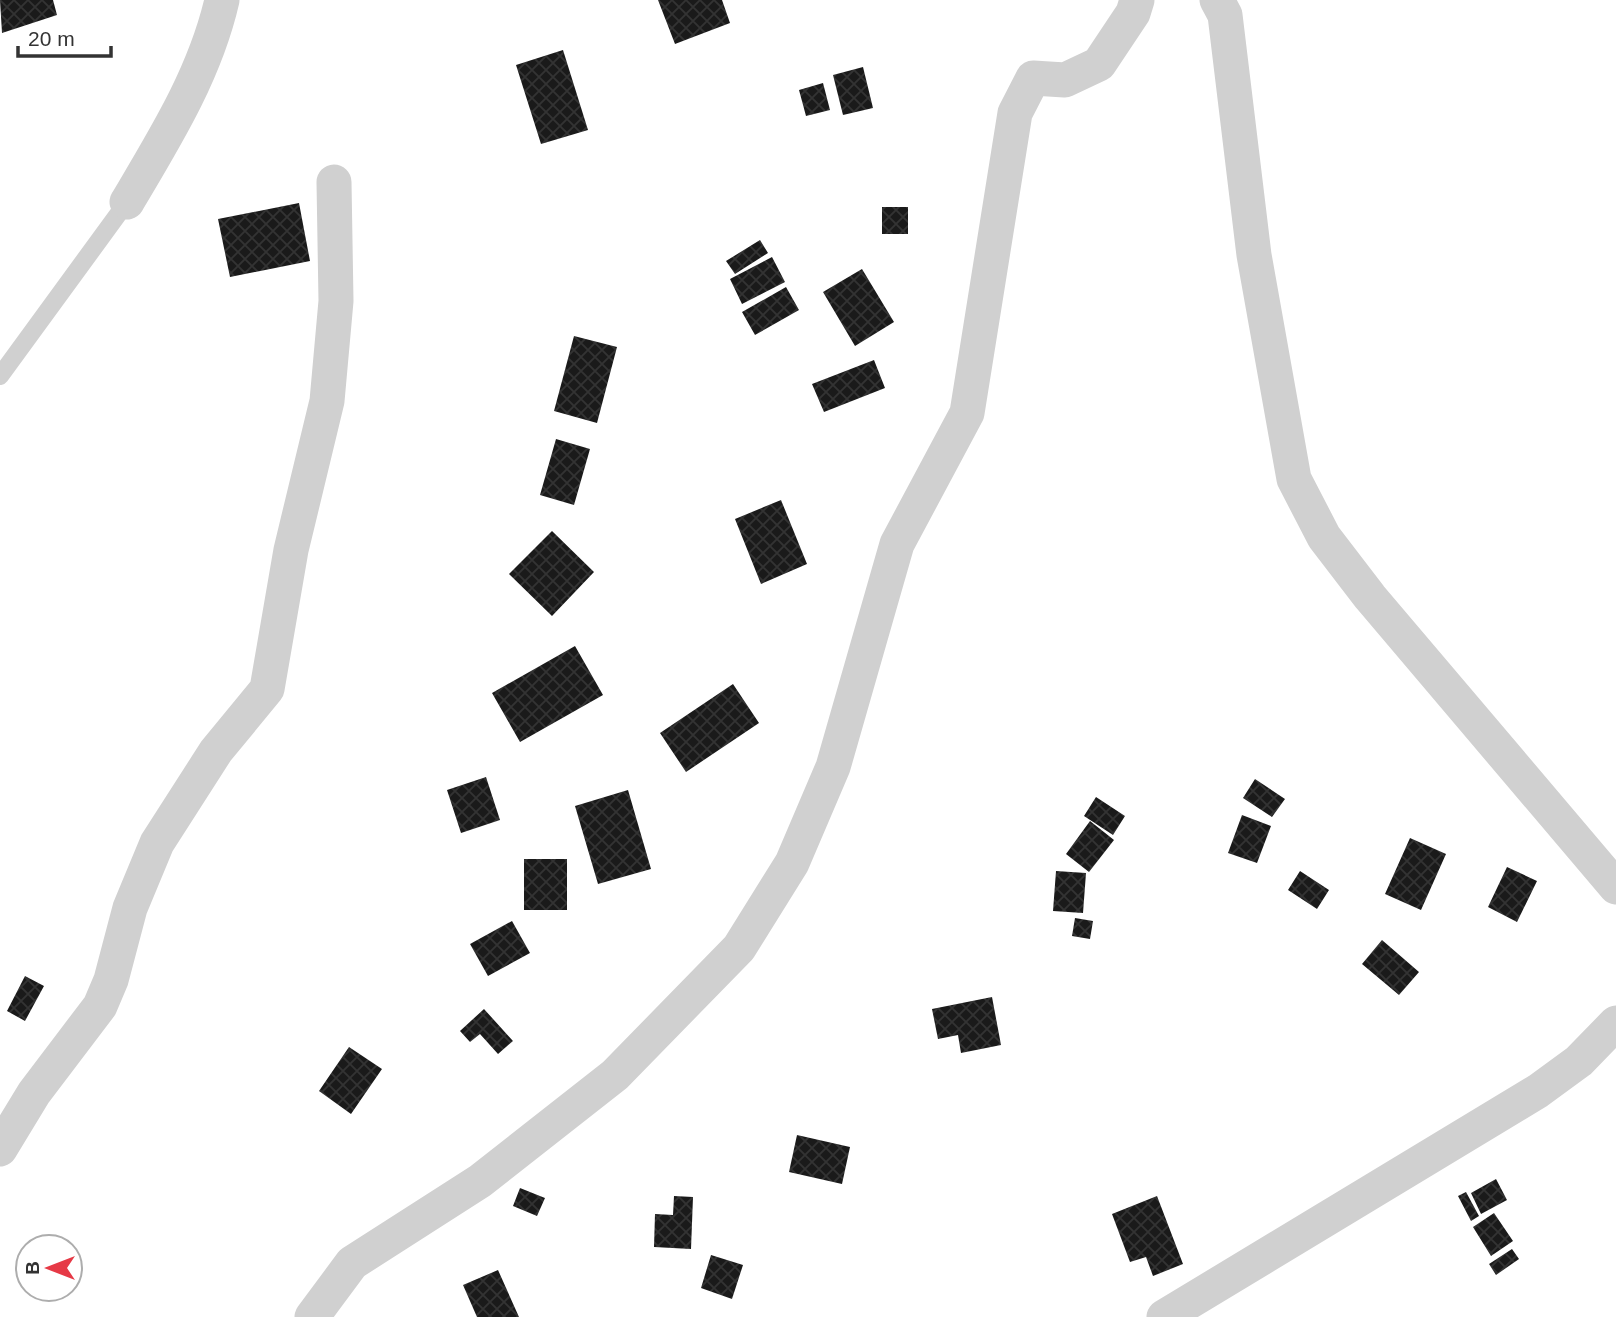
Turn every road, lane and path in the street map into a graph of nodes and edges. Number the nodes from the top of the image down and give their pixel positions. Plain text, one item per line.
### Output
1 (222, 0) edge
2 (1137, 0) edge
3 (1217, 0) edge
4 (334, 182) dead end
5 (127, 202) joint
6 (0, 376) edge
7 (1616, 887) edge
8 (1616, 1024) edge
9 (0, 1149) edge
10 (312, 1317) edge
11 (1164, 1317) edge

1 - 5 street
2 - 10 street
3 - 7 street
4 - 9 street
5 - 6 lane
8 - 11 street

